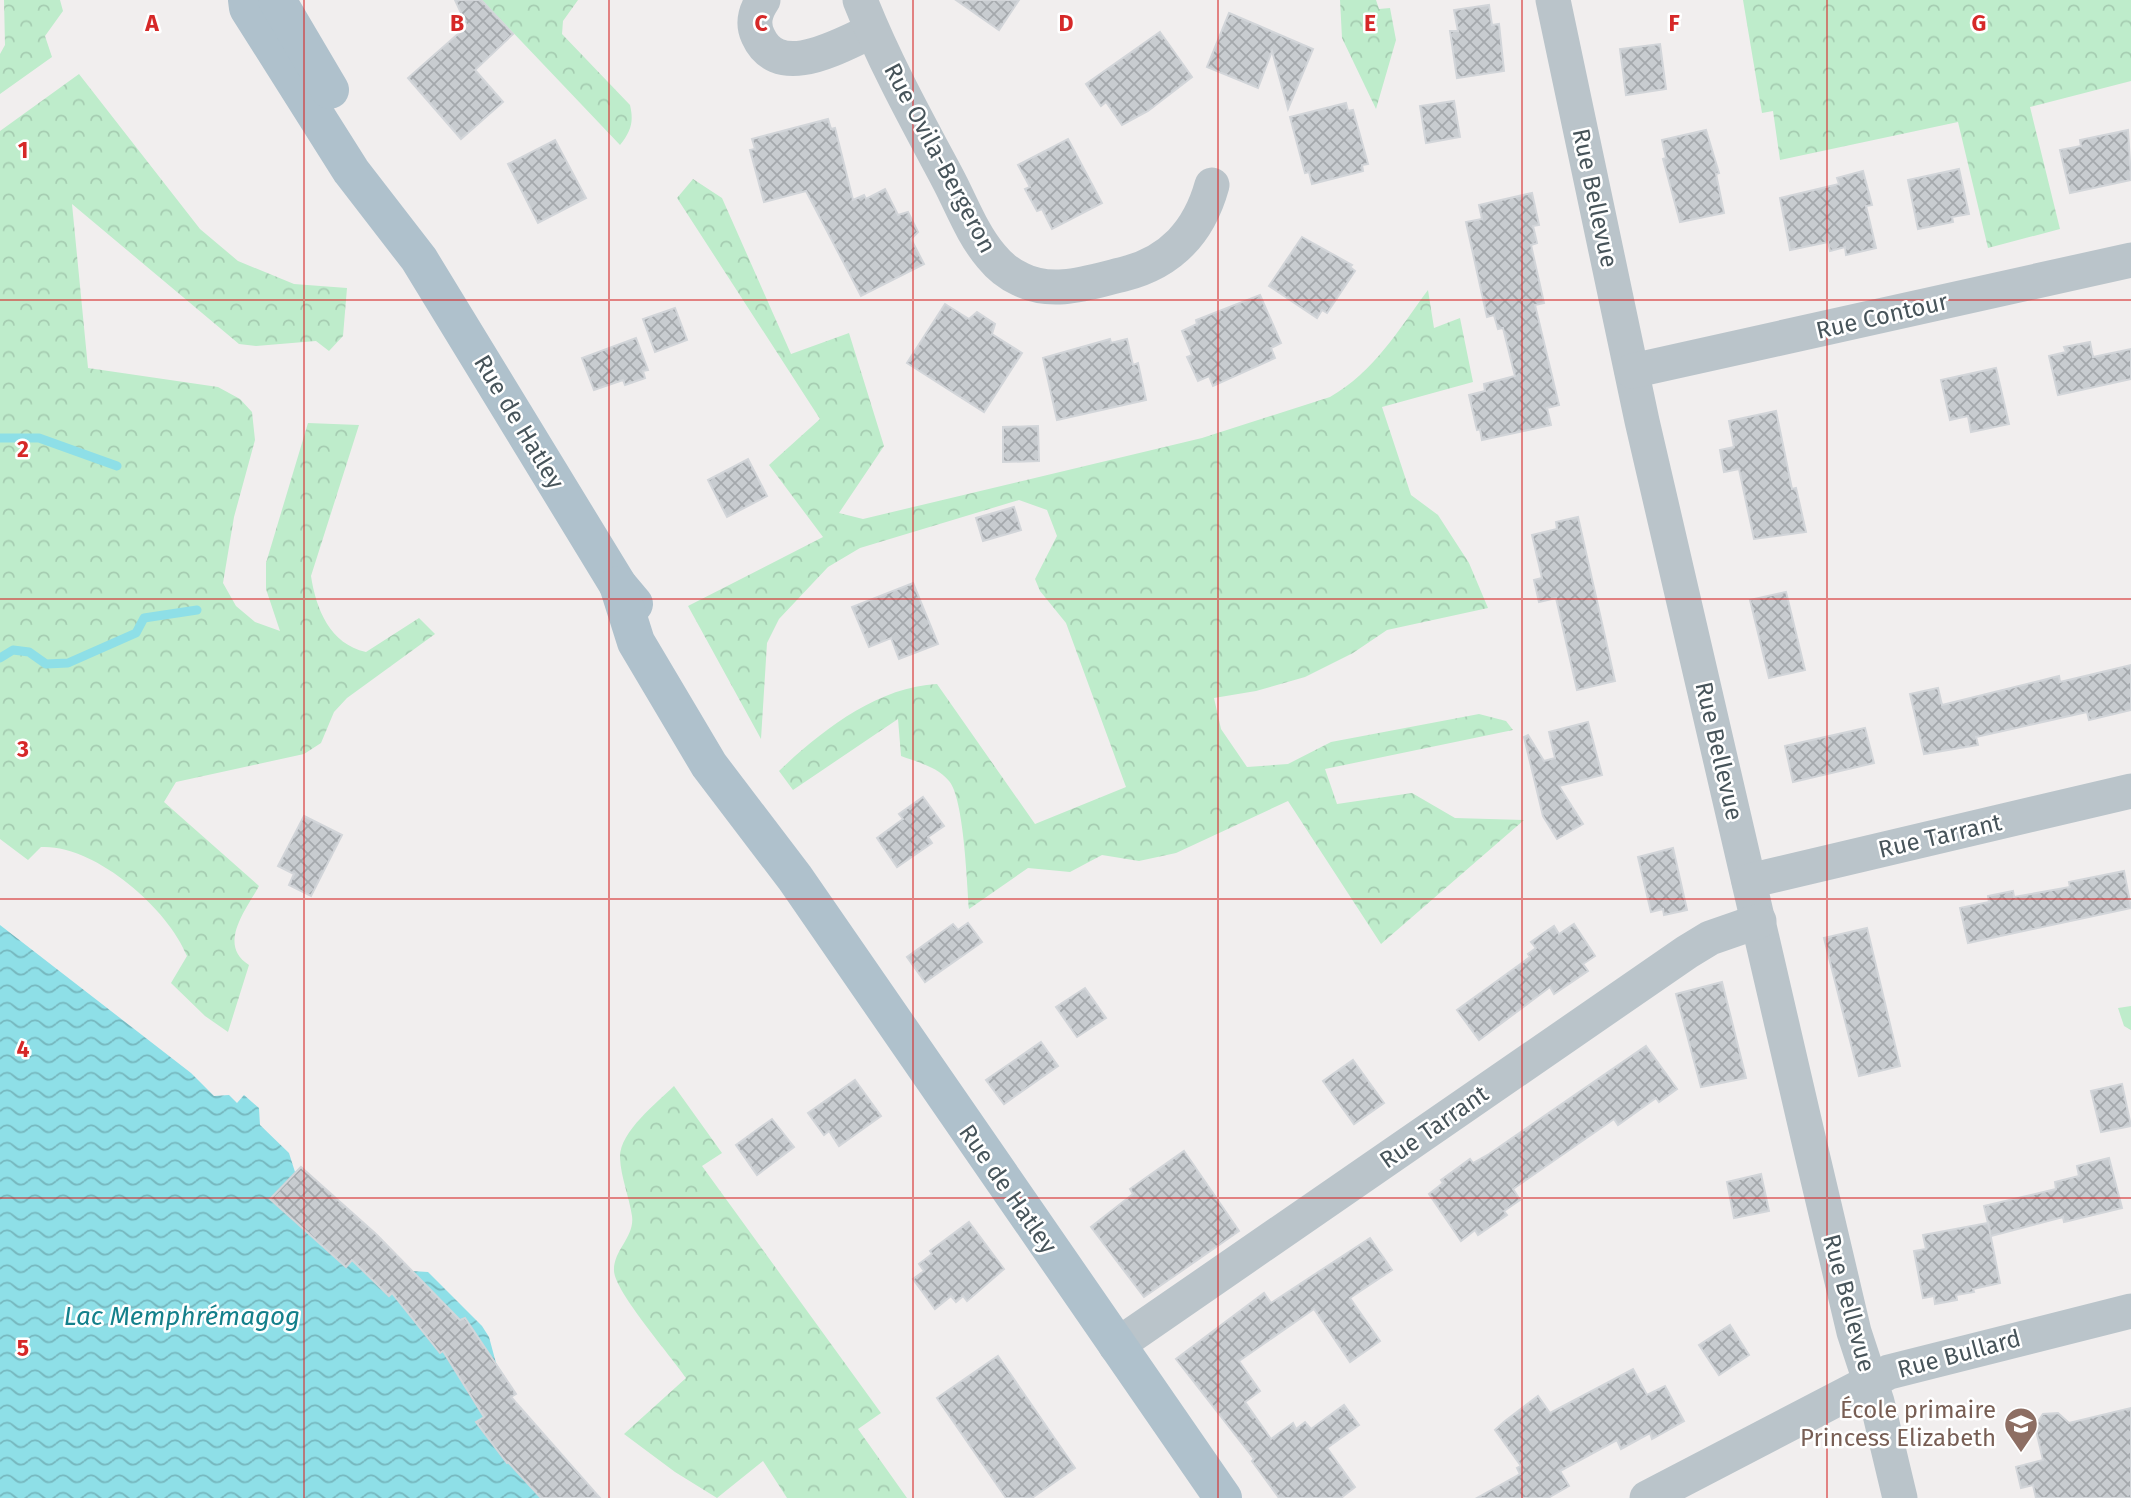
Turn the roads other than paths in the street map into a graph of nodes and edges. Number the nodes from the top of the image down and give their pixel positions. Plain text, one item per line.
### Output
1 (247, 0) edge
2 (277, 0) edge
3 (763, 0) edge
4 (1553, 0) edge
5 (866, 15) edge
6 (1212, 185) dead end
7 (419, 259) junction
8 (2131, 260) edge
9 (1632, 371) junction
10 (2131, 791) edge
11 (1749, 881) junction
12 (1759, 921) junction
13 (2131, 1311) edge
14 (1116, 1346) junction
15 (1869, 1380) junction
16 (1223, 1498) edge
17 (1647, 1498) edge
18 (1900, 1498) edge

1 - 7 main road, Rue de Hatley
2 - 7 main road, Rue de Hatley
3 - 5 street
4 - 9 street, Rue Bellevue
5 - 6 street, Rue Ovila-Bergeron
7 - 14 main road, Rue de Hatley
8 - 9 street, Rue Contour
9 - 11 street, Rue Bellevue
10 - 11 street, Rue Tarrant
11 - 12 street, Rue Bellevue
12 - 14 street, Rue Tarrant
12 - 15 street, Rue Bellevue
13 - 15 street, Rue Bullard
14 - 16 main road, Rue de Hatley
15 - 17 street, Rue Bullard
15 - 18 street, Rue Bellevue

